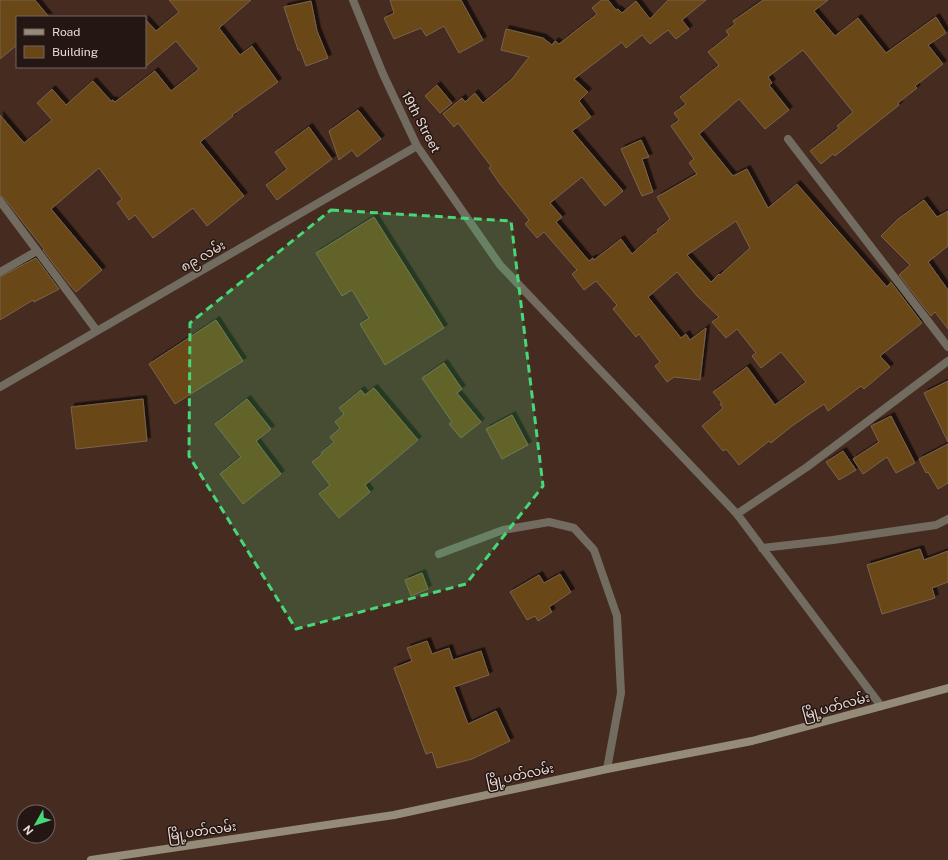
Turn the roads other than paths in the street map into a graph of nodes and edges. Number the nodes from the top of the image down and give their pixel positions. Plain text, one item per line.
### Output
1 (353, 0) edge
2 (788, 139) dead end
3 (418, 146) junction
4 (0, 201) edge
5 (37, 251) junction
6 (0, 272) edge
7 (97, 331) junction
8 (948, 347) edge
9 (948, 361) edge
10 (0, 387) edge
11 (737, 514) junction
12 (948, 519) edge
13 (762, 548) junction
14 (439, 554) dead end
15 (948, 688) edge
16 (881, 706) junction
17 (606, 769) junction
18 (91, 860) edge

1 - 3 street, 19th Street
2 - 8 street
3 - 7 street, ၈၉ လမ်း
3 - 11 street, 19th Street
4 - 5 street
5 - 6 street
5 - 7 street
7 - 10 street, ၈၉ လမ်း
9 - 11 street
11 - 13 street, 19th Street
12 - 13 street
13 - 16 street, 19th Street
14 - 17 street
15 - 16 main road, မြို့ပတ်လမ်း
16 - 17 main road, မြို့ပတ်လမ်း
17 - 18 main road, မြို့ပတ်လမ်း

